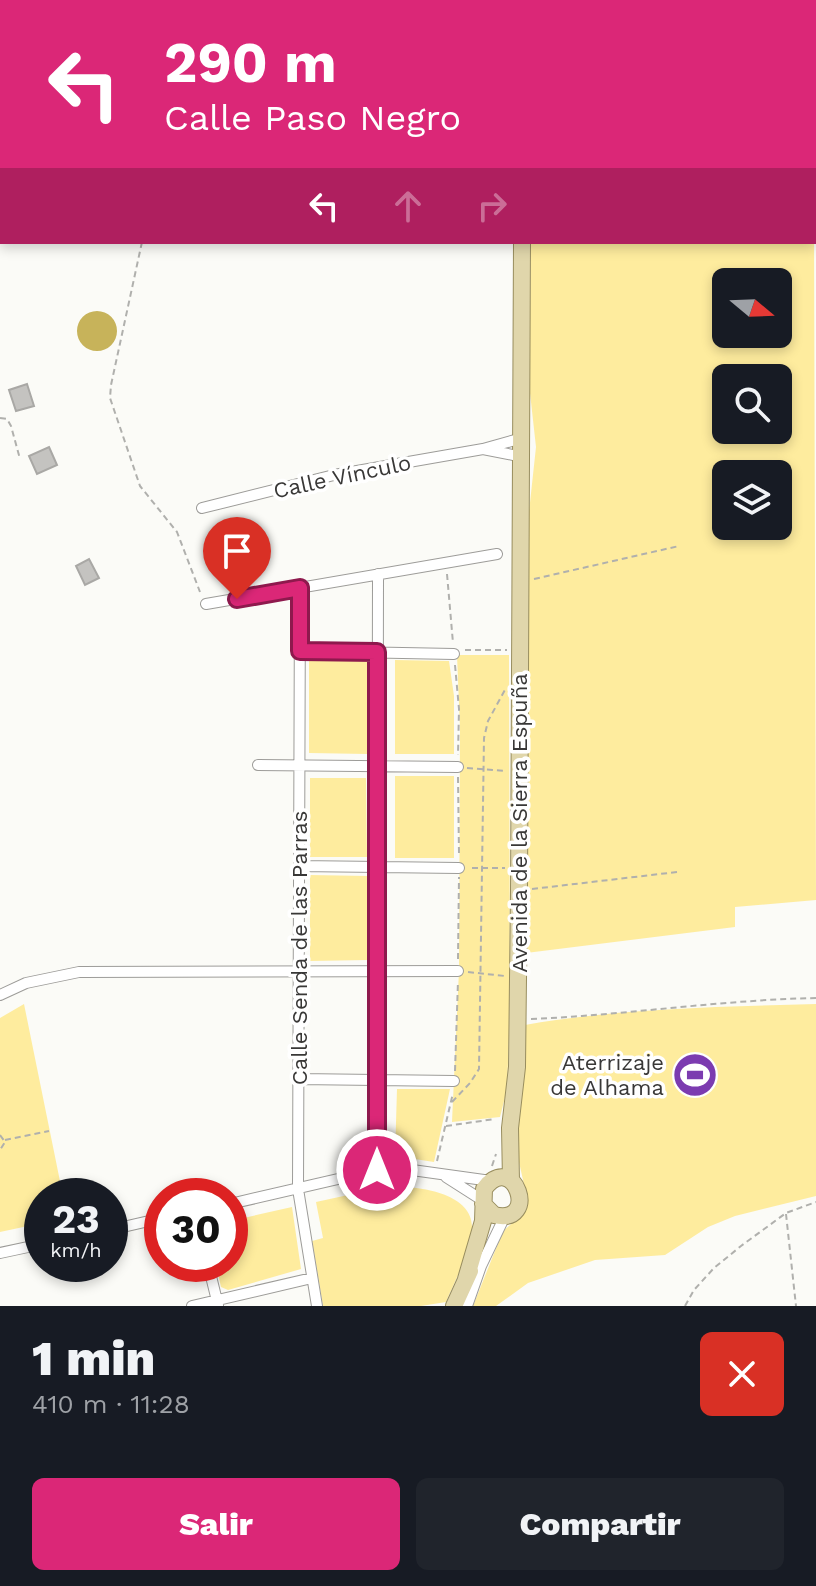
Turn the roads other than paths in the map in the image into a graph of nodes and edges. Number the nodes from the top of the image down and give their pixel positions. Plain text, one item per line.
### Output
1 (522, 244) edge
2 (522, 438) junction
3 (483, 449) junction
4 (523, 457) junction
5 (202, 508) dead end
6 (522, 517) junction
7 (497, 554) dead end
8 (378, 574) junction
9 (300, 588) junction
10 (206, 604) road end
11 (300, 651) junction
12 (377, 652) junction
13 (454, 654) road end
14 (258, 765) dead end
15 (300, 766) junction
16 (376, 766) junction
17 (458, 767) road end
18 (299, 866) junction
19 (376, 866) junction
20 (459, 868) road end
21 (458, 971) road end
22 (377, 972) junction
23 (299, 973) junction
24 (0, 995) edge
25 (299, 1079) junction
26 (377, 1080) junction
27 (454, 1081) road end
28 (505, 1123) junction
29 (377, 1170) junction
30 (439, 1175) junction
31 (490, 1178) junction
32 (511, 1181) junction
33 (298, 1189) junction
34 (248, 1200) edge
35 (483, 1202) junction
36 (502, 1216) junction
37 (24, 1248) edge
38 (0, 1253) edge
39 (312, 1278) junction
40 (466, 1279) junction
41 (213, 1282) edge
42 (218, 1303) edge
43 (192, 1306) edge
44 (317, 1306) edge
45 (454, 1306) edge
46 (467, 1306) edge

1 - 2 main road, Avenida de la Sierra Espuña
2 - 3 street, Calle Vínculo
2 - 4 main road, Avenida de la Sierra Espuña
2 - 6 main road, Avenida de la Sierra Espuña
3 - 4 street, Calle Vínculo
3 - 5 street, Calle Vínculo
4 - 6 main road, Avenida de la Sierra Espuña
6 - 28 main road, Avenida de la Sierra Espuña
7 - 8 street
8 - 9 street
8 - 12 street
9 - 10 street
9 - 11 street, Calle Senda de las Parras
11 - 12 street
11 - 15 street, Calle Senda de las Parras
12 - 13 street
12 - 16 street
14 - 15 street
15 - 16 street
15 - 18 street, Calle Senda de las Parras
16 - 17 street
16 - 19 street
18 - 19 street
18 - 23 street, Calle Senda de las Parras
19 - 20 street
19 - 22 street
21 - 22 street
22 - 23 street
22 - 26 street
23 - 24 street
23 - 25 street, Calle Senda de las Parras
25 - 26 street
25 - 33 street, Calle Senda de las Parras
26 - 27 street
26 - 29 street
28 - 31 main road, Avenida de la Sierra Espuña
28 - 32 main road, Avenida de la Sierra Espuña
29 - 30 street
29 - 33 street
30 - 31 street
30 - 35 street
31 - 32 main road
31 - 35 main road
32 - 36 main road
33 - 34 street
33 - 39 street, Calle Senda de las Parras
35 - 36 main road
35 - 40 main road
36 - 40 main road
36 - 46 street
37 - 38 street
39 - 42 street
39 - 44 street, Calle Senda de las Parras
40 - 45 main road
41 - 42 street
42 - 43 street

